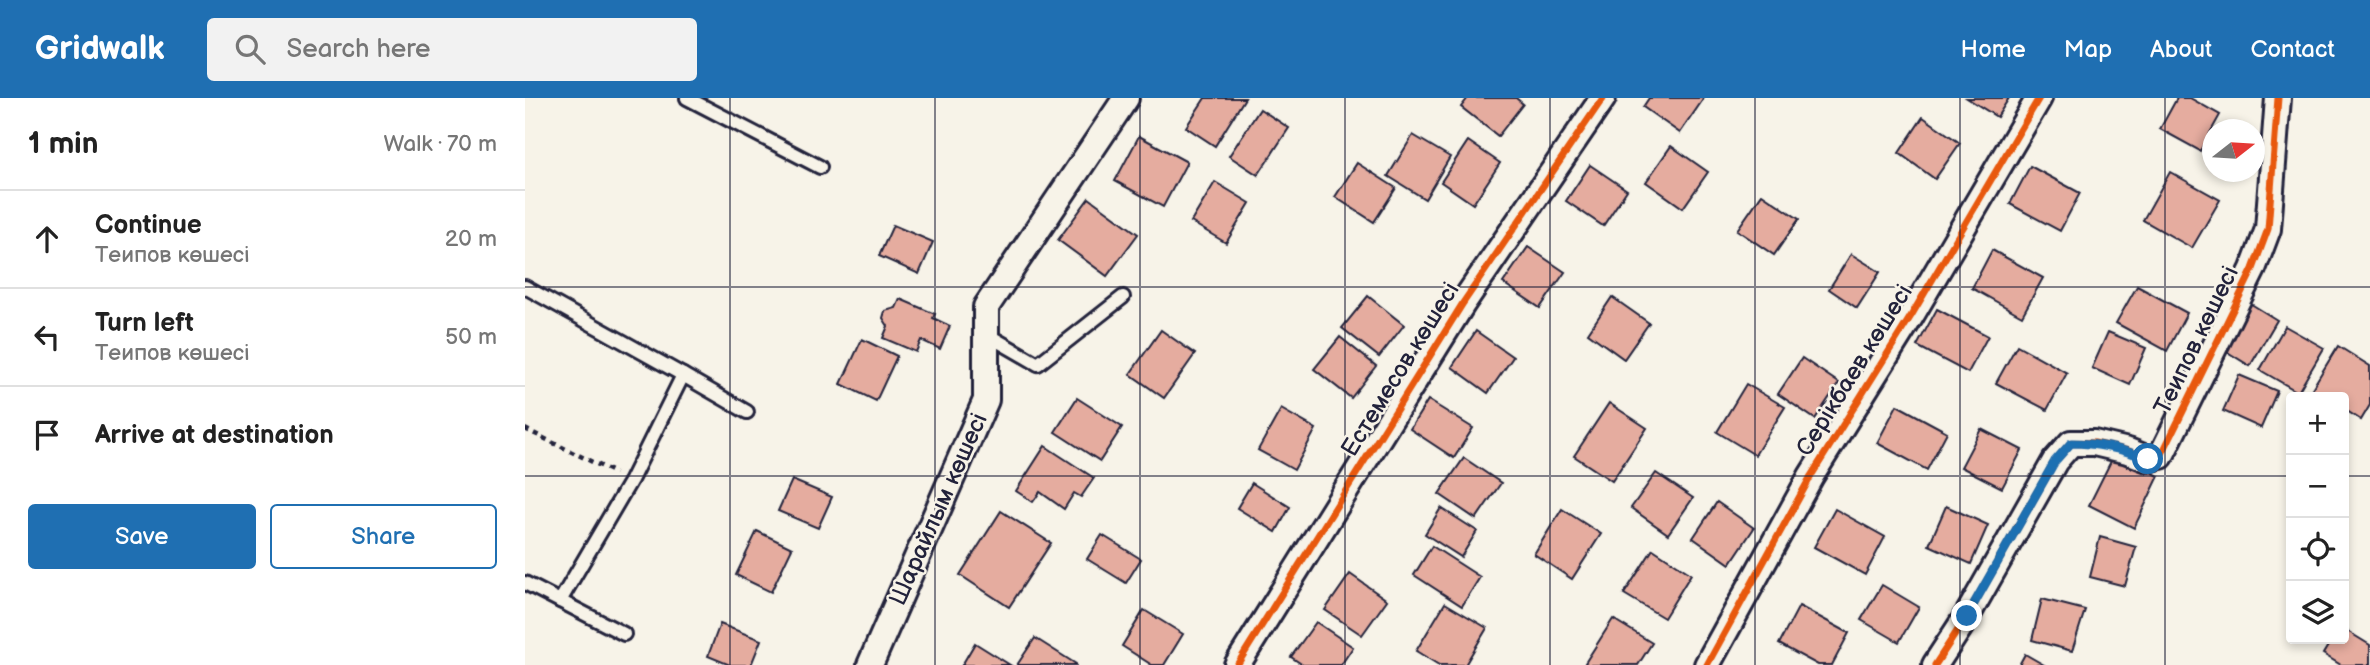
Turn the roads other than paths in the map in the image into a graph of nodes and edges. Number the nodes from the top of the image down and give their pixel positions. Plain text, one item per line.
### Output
1 (687, 98) edge
2 (1126, 98) edge
3 (1603, 98) edge
4 (2039, 98) edge
5 (2278, 98) edge
6 (820, 167) dead end
7 (525, 287) edge
8 (1123, 297) dead end
9 (986, 334) junction
10 (683, 375) junction
11 (747, 412) dead end
12 (525, 583) edge
13 (560, 601) junction
14 (624, 634) dead end
15 (870, 665) edge
16 (1237, 665) edge
17 (1707, 665) edge
18 (1935, 665) edge

1 - 6 lane
2 - 9 street, Шарайлым көшесі
3 - 16 street, Естемесов көшесі
4 - 17 street, Серікбаев көшесі
5 - 18 street, Теипов көшесі
7 - 10 lane
8 - 9 lane
9 - 15 street, Шарайлым көшесі
10 - 11 lane
10 - 13 lane
12 - 13 lane
13 - 14 lane

